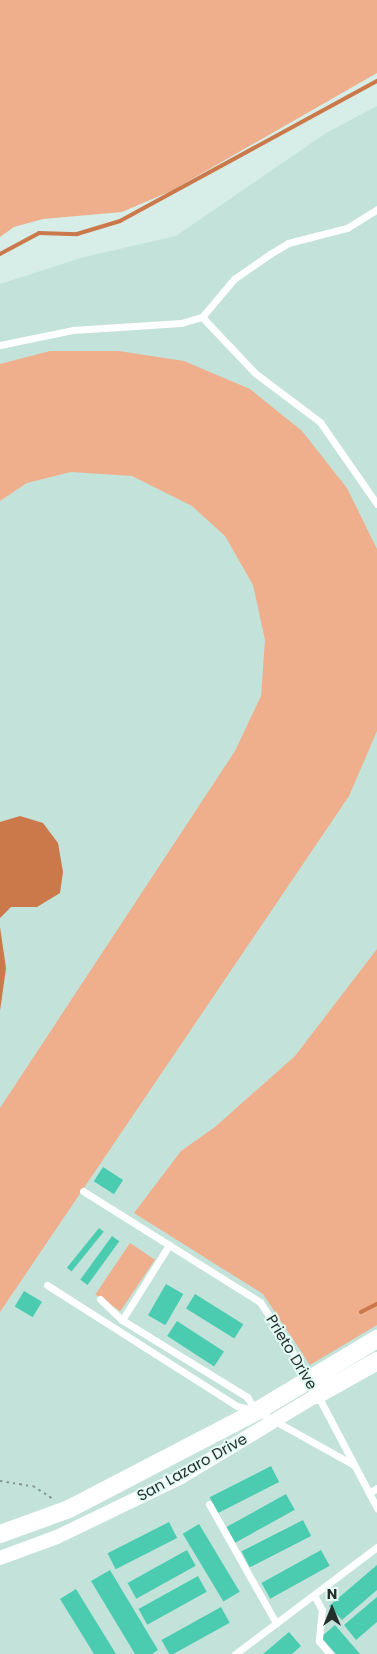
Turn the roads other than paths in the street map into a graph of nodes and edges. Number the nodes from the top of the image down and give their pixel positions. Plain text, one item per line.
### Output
1 (377, 209) edge
2 (202, 317) junction
3 (0, 345) edge
4 (377, 504) edge
5 (83, 1191) dead end
6 (169, 1246) junction
7 (47, 1285) dead end
8 (100, 1299) dead end
9 (122, 1320) junction
10 (377, 1339) edge
11 (377, 1361) edge
12 (310, 1379) junction
13 (318, 1395) junction
14 (257, 1411) junction
15 (274, 1421) junction
16 (355, 1466) junction
17 (377, 1488) edge
18 (369, 1493) junction
19 (209, 1504) dead end
20 (377, 1508) edge
21 (0, 1534) edge
22 (377, 1547) edge
23 (0, 1558) edge
24 (314, 1595) junction
25 (276, 1624) junction
26 (235, 1654) edge
27 (330, 1654) edge

1 - 2 lane
2 - 3 lane
2 - 4 lane
5 - 6 lane, Prieto Drive
6 - 9 lane
6 - 12 lane, Prieto Drive
7 - 14 lane
8 - 9 lane
9 - 14 lane
10 - 12 street, San Lazaro Drive
11 - 13 street, San Lazaro Drive
12 - 13 lane, Prieto Drive
12 - 14 street, San Lazaro Drive
13 - 15 street, San Lazaro Drive
13 - 16 lane, Prieto Drive
14 - 15 lane
14 - 21 street, San Lazaro Drive
15 - 16 lane
15 - 23 street, San Lazaro Drive
16 - 18 lane, Prieto Drive
17 - 18 lane
18 - 20 lane, Prieto Drive
19 - 25 lane
22 - 24 lane
24 - 25 lane
24 - 27 lane
25 - 26 lane

